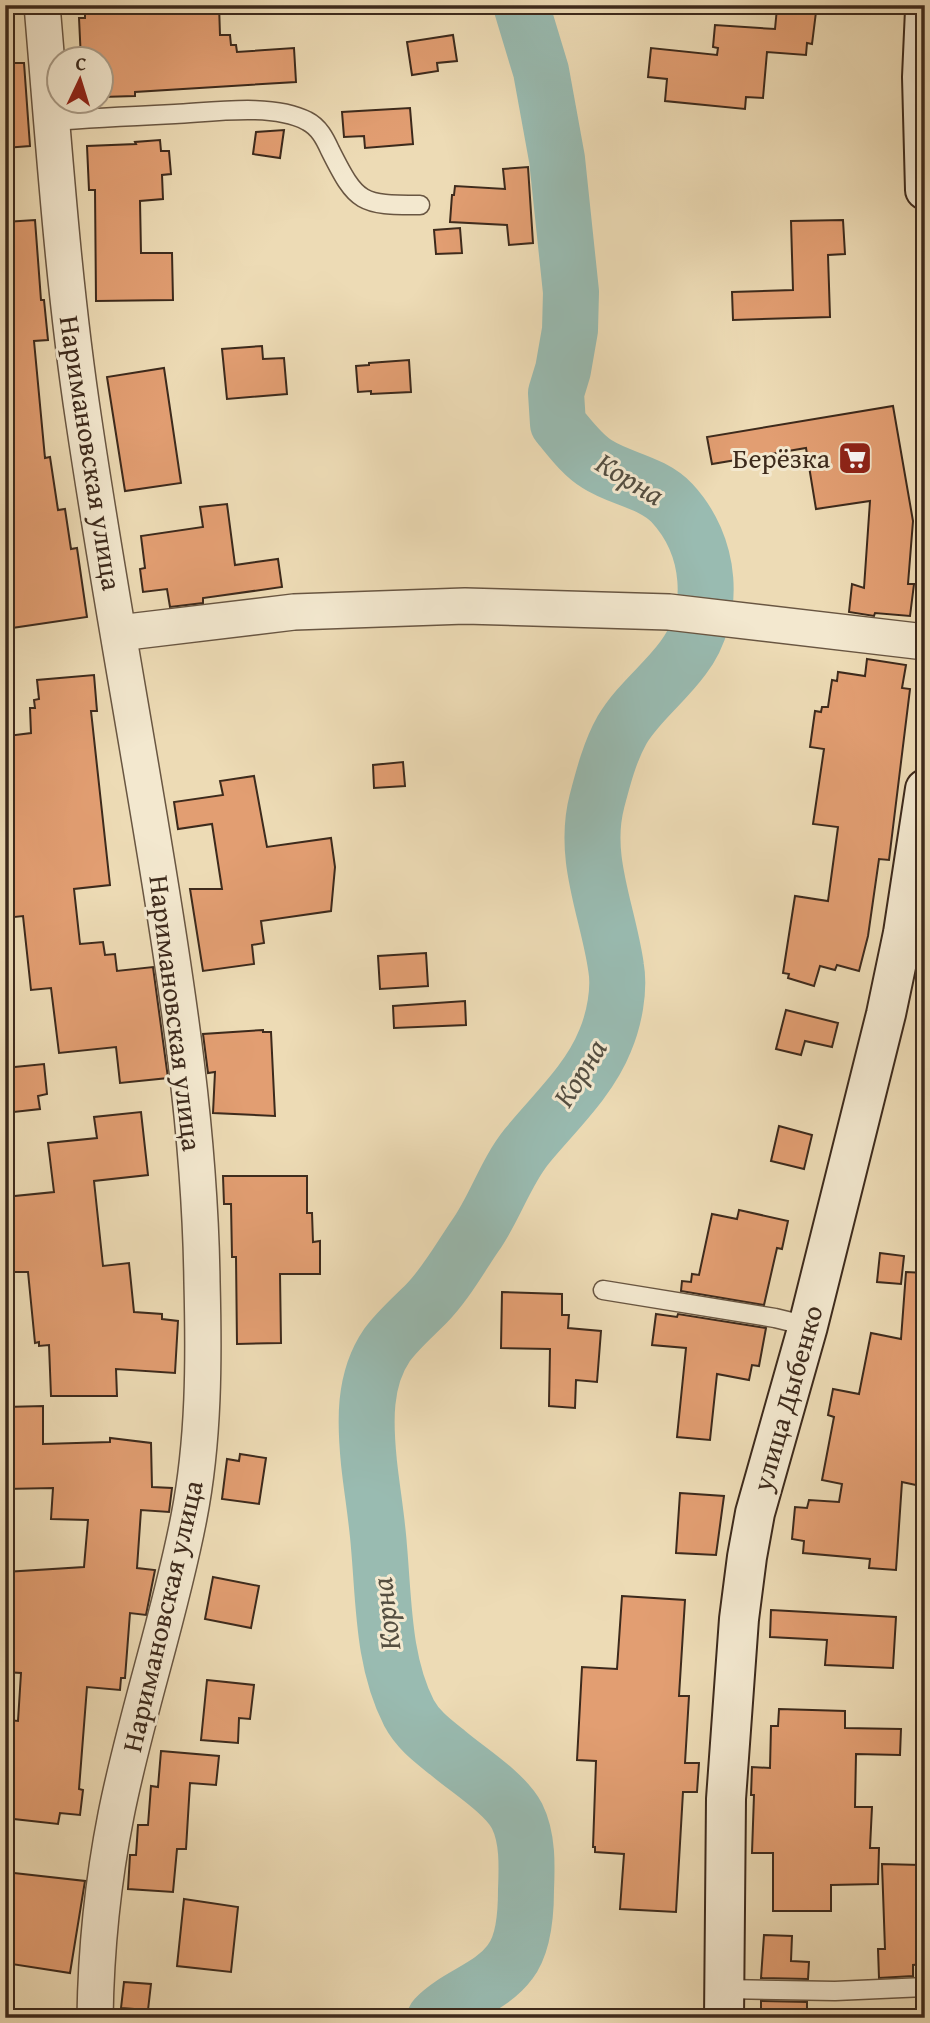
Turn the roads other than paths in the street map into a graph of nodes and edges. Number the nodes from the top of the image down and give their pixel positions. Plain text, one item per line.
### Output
1 (42, 5) edge
2 (925, 10) edge
3 (924, 23) edge
4 (52, 121) junction
5 (925, 190) edge
6 (420, 205) dead end
7 (120, 633) junction
8 (925, 642) edge
9 (925, 789) edge
10 (914, 934) edge
11 (603, 1290) dead end
12 (808, 1326) junction
13 (925, 1987) edge
14 (724, 2003) edge
15 (95, 2018) edge

1 - 4 street, Наримановская улица
2 - 3 main road
3 - 5 main road
4 - 6 lane
4 - 7 street, Наримановская улица
7 - 8 street
7 - 15 street, Наримановская улица
9 - 10 main road, улица Дыбенко
10 - 12 main road, улица Дыбенко
11 - 12 lane
12 - 14 main road, улица Дыбенко
13 - 14 lane

